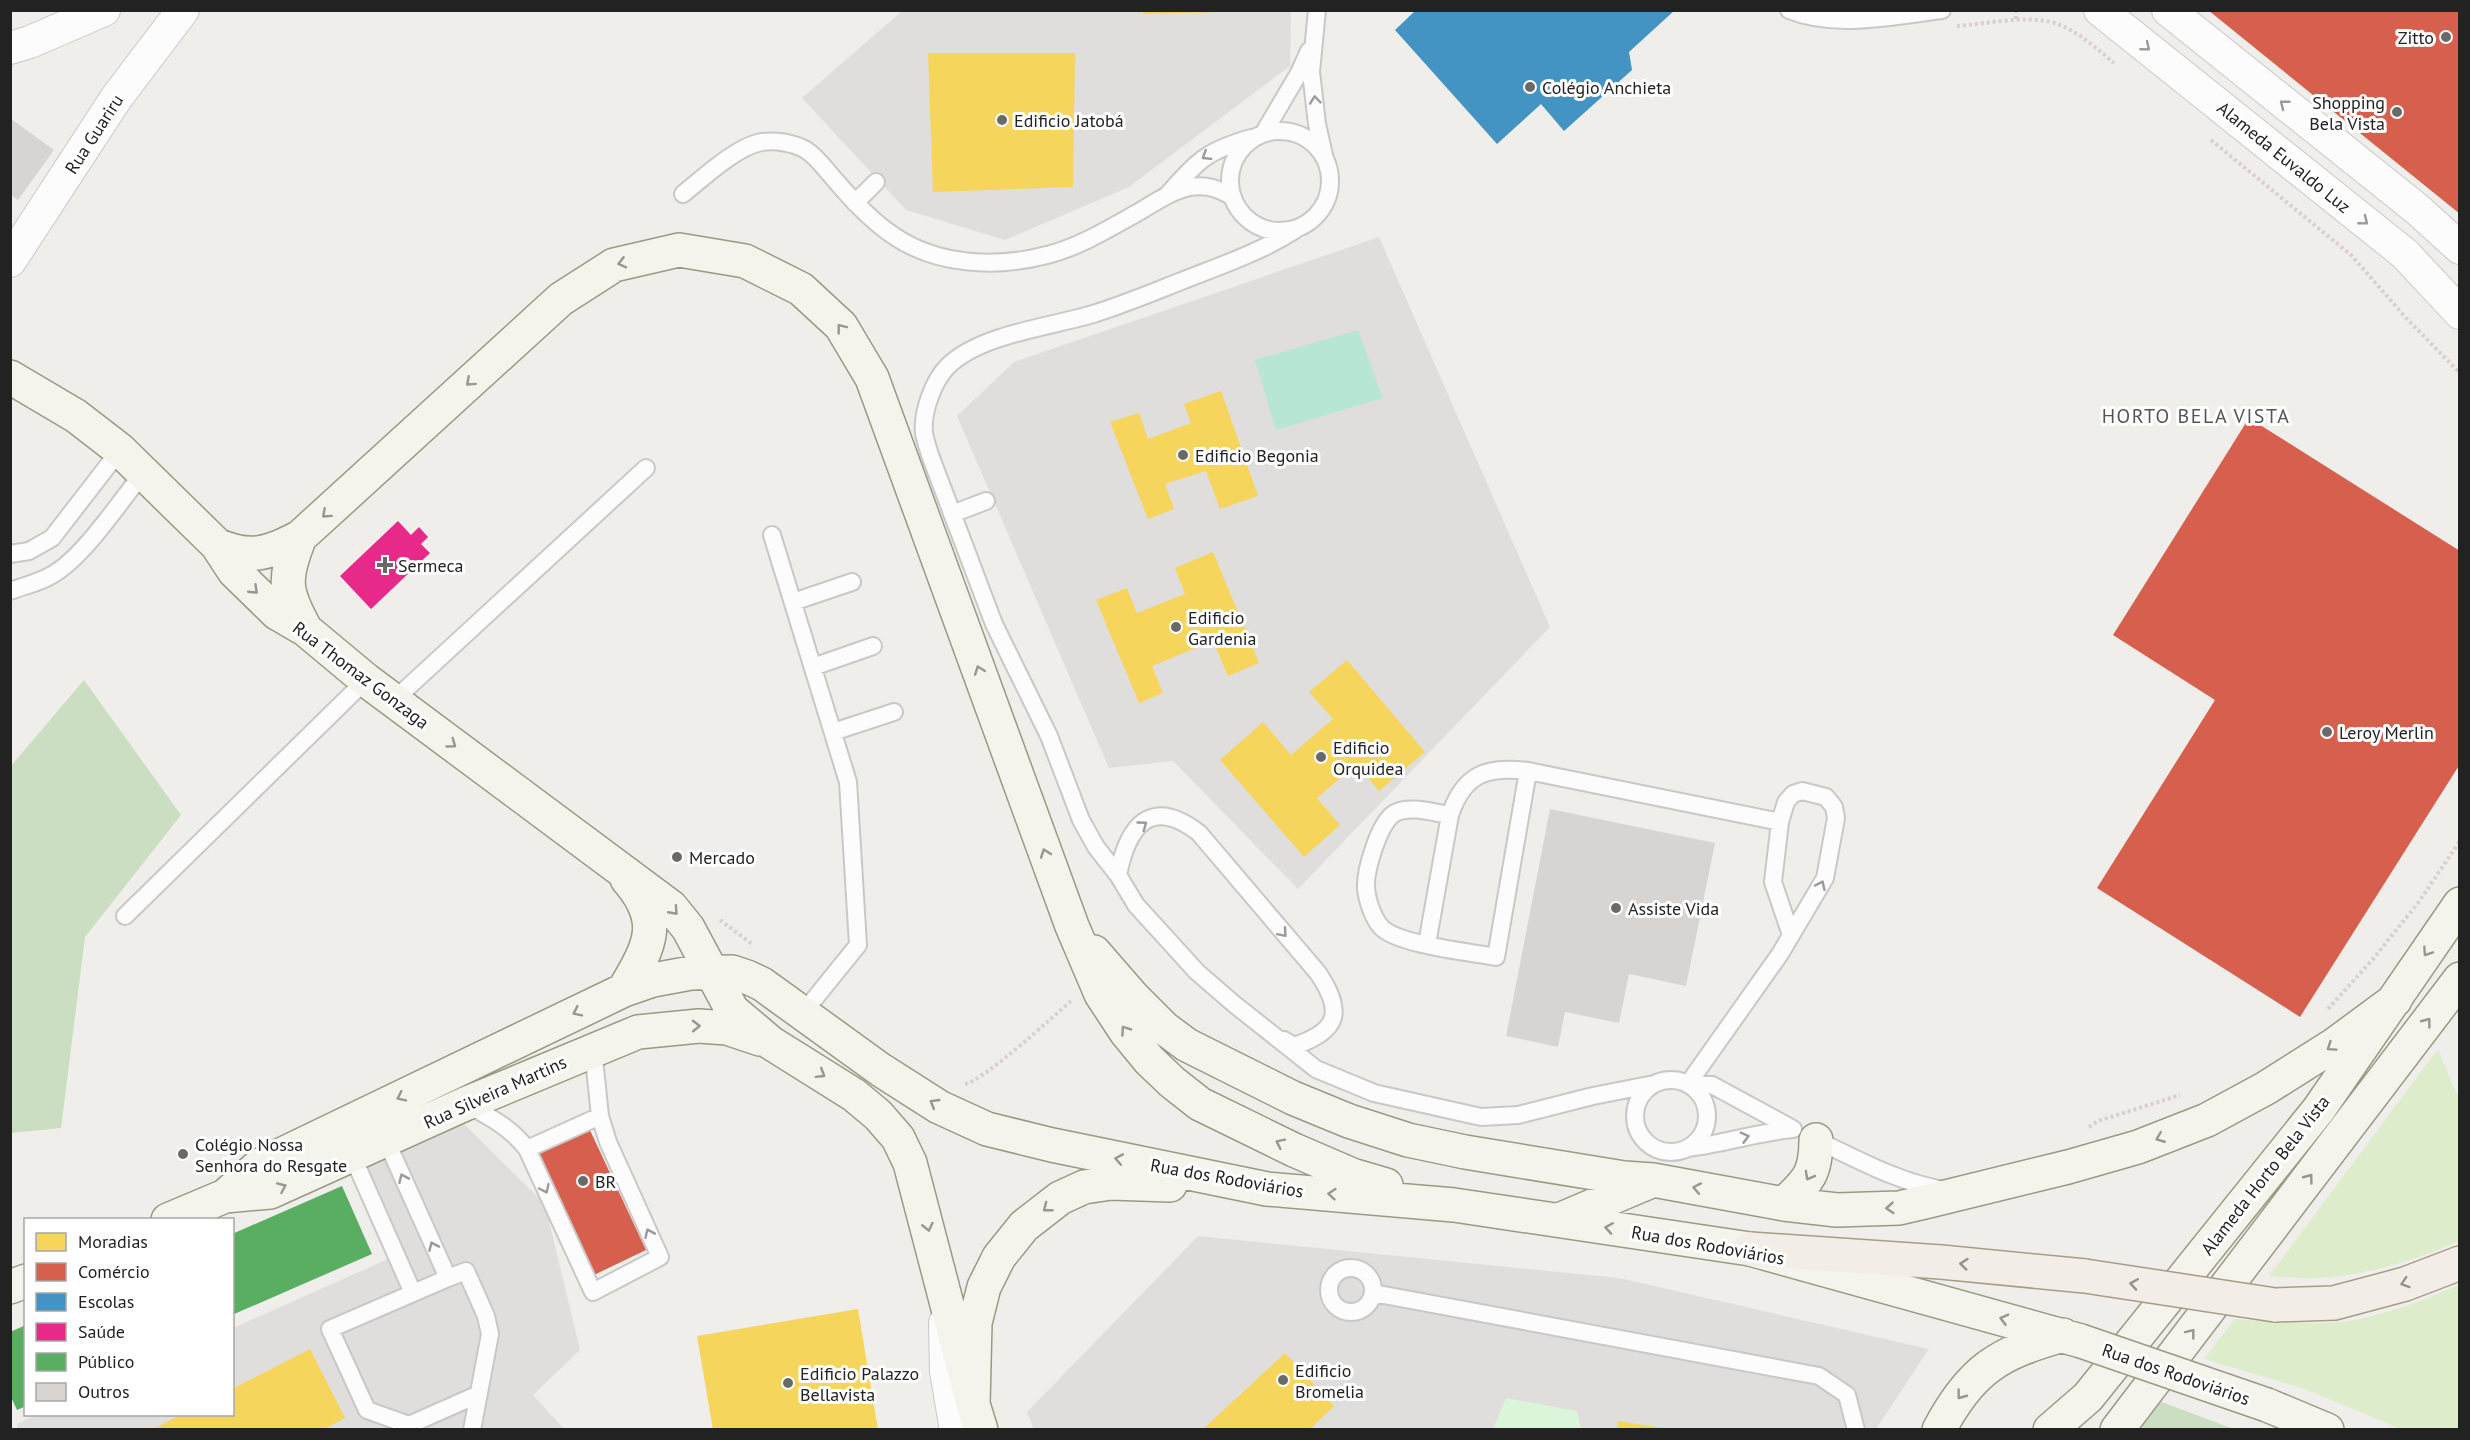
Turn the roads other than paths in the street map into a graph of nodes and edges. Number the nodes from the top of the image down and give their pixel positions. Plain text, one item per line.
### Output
1 (104, 10) edge
2 (183, 10) edge
3 (1317, 10) edge
4 (1789, 10) edge
5 (1942, 10) edge
6 (2100, 10) edge
7 (2168, 10) edge
8 (1313, 42) junction
9 (10, 48) edge
10 (1260, 135) junction
11 (1324, 157) junction
12 (876, 182) dead end
13 (682, 194) dead end
14 (1167, 195) junction
15 (1233, 197) junction
16 (855, 202) junction
17 (1295, 230) junction
18 (2460, 248) edge
19 (10, 261) edge
20 (2460, 313) edge
21 (10, 377) edge
22 (120, 450) junction
23 (646, 468) dead end
24 (144, 472) junction
25 (986, 501) dead end
26 (952, 514) junction
27 (772, 535) dead end
28 (300, 537) junction
29 (218, 545) junction
30 (10, 554) edge
31 (852, 582) dead end
32 (10, 591) edge
33 (793, 602) junction
34 (306, 630) junction
35 (873, 646) dead end
36 (813, 667) junction
37 (366, 680) junction
38 (393, 700) junction
39 (894, 712) dead end
40 (833, 732) junction
41 (1528, 771) junction
42 (1450, 815) junction
43 (1780, 822) junction
44 (612, 861) junction
45 (1118, 875) junction
46 (2460, 904) edge
47 (125, 916) dead end
48 (1072, 926) junction
49 (1791, 935) junction
50 (1427, 944) junction
51 (712, 972) junction
52 (2460, 979) edge
53 (624, 990) junction
54 (2395, 1000) junction
55 (803, 1013) junction
56 (1265, 1028) junction
57 (771, 1043) junction
58 (593, 1049) junction
59 (1654, 1084) junction
60 (1688, 1084) junction
61 (465, 1104) junction
62 (600, 1116) junction
63 (1805, 1134) junction
64 (386, 1140) junction
65 (1688, 1148) junction
66 (527, 1149) junction
67 (352, 1155) junction
68 (1653, 1180) junction
69 (1268, 1189) junction
70 (1966, 1193) junction
71 (225, 1196) junction
72 (1454, 1204) junction
73 (1784, 1204) junction
74 (173, 1218) edge
75 (1559, 1220) junction
76 (1750, 1249) junction
77 (2460, 1263) edge
78 (448, 1278) junction
79 (413, 1293) junction
80 (1373, 1293) dead end
81 (2072, 1338) junction
82 (479, 1394) junction
83 (970, 1421) edge
84 (472, 1430) edge
85 (1856, 1430) edge
86 (1939, 1430) edge
87 (2050, 1430) edge
88 (2117, 1430) edge
89 (2327, 1430) edge

1 - 9 street
2 - 19 street, Rua Guariru
3 - 8 lane
4 - 5 lane
6 -> 20 street, Alameda Euvaldo Luz
18 -> 7 street
8 - 10 lane
11 -> 8 lane
10 - 11 lane
10 -> 14 lane
10 - 15 lane
11 - 17 lane
12 - 16 lane
13 - 16 lane
14 - 15 lane
14 - 16 lane
15 - 17 lane
17 - 26 lane
21 - 22 main road, Rua Thomaz Gonzaga
22 - 24 main road, Rua Thomaz Gonzaga
22 - 30 lane
23 - 38 lane
24 - 29 main road, Rua Thomaz Gonzaga
24 - 32 lane
25 - 26 lane
26 - 45 lane
27 - 33 lane
28 - 29 main road
28 - 34 main road
48 -> 28 main road
29 -> 34 main road, Rua Thomaz Gonzaga
31 - 33 lane
33 - 36 lane
34 - 37 main road, Rua Thomaz Gonzaga
35 - 36 lane
36 - 40 lane
37 - 38 main road, Rua Thomaz Gonzaga
37 - 47 lane
38 -> 44 main road, Rua Thomaz Gonzaga
39 - 40 lane
40 - 55 lane
41 - 42 lane
41 - 43 lane
41 - 50 lane
42 - 50 lane
42 - 50 lane
43 - 49 lane
49 -> 43 lane
44 -> 51 main road, Rua Thomaz Gonzaga
44 - 53 main road
45 - 56 lane
45 -> 56 lane
46 -> 54 main road, Alameda Horto Bela Vista
48 - 68 main road
72 -> 48 main road
49 - 60 lane
51 - 53 main road, Rua Silveira Martins
51 - 55 main road, Rua dos Rodoviários
51 - 57 main road
88 -> 52 main road, Alameda Horto Bela Vista
53 -> 71 main road, Rua Silveira Martins
54 -> 70 main road
54 - 87 main road, Alameda Horto Bela Vista
69 -> 55 main road, Rua dos Rodoviários
56 - 59 lane
58 -> 57 main road, Rua Silveira Martins
57 -> 83 main road
58 - 61 main road, Rua Silveira Martins
58 - 62 lane
59 - 60 lane
59 - 65 lane
60 - 63 lane
60 - 65 lane
61 - 64 main road, Rua Silveira Martins
61 - 66 lane
62 - 66 lane
66 -> 62 lane
65 -> 63 lane
63 - 70 lane
63 -> 73 main road
64 - 67 main road, Rua Silveira Martins
78 -> 64 lane
71 -> 67 main road, Rua Silveira Martins
67 - 79 lane
73 -> 68 main road
68 - 75 main road
72 -> 69 main road, Rua dos Rodoviários
69 -> 83 main road
70 -> 73 main road
71 - 74 main road, Rua Silveira Martins
72 - 75 main road, Rua dos Rodoviários
76 -> 75 main road, Rua dos Rodoviários
77 -> 76 main road, bridge
81 -> 76 main road, Rua dos Rodoviários
78 - 79 lane
78 - 82 lane
79 - 82 lane
80 - 85 lane
81 -> 86 main road
81 - 89 main road, Rua dos Rodoviários, bridge
82 - 84 lane

